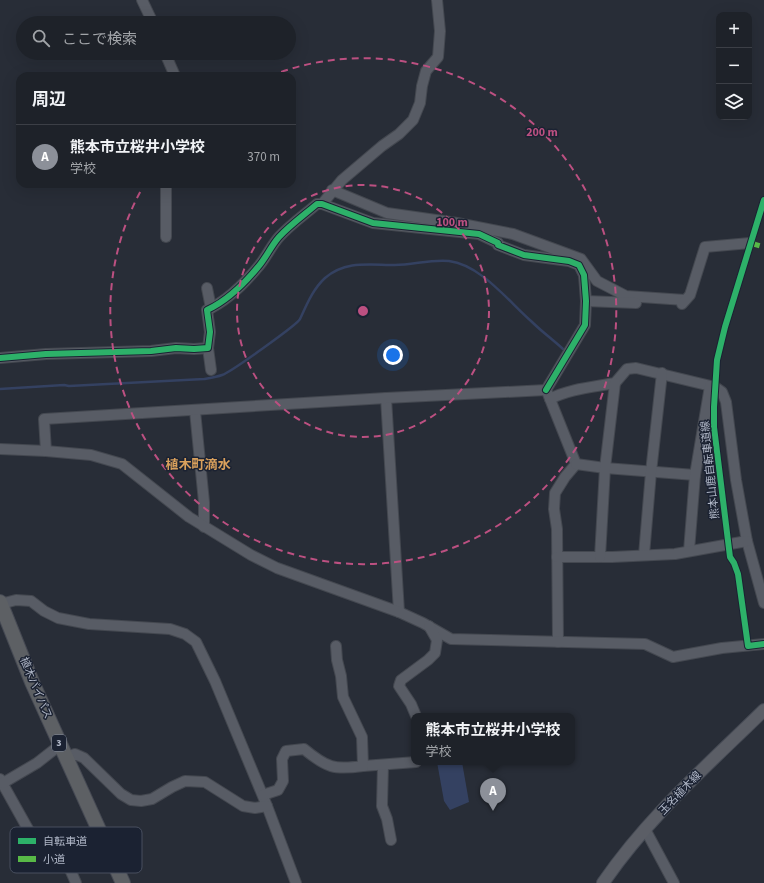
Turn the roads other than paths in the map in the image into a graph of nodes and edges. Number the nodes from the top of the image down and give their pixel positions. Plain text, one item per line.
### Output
1 (142, 0) edge
2 (438, 0) edge
3 (150, 16) edge
4 (168, 60) edge
5 (173, 72) edge
6 (166, 188) edge
7 (332, 190) junction
8 (322, 204) junction
9 (166, 237) dead end
10 (750, 243) dead end
11 (207, 288) dead end
12 (685, 300) junction
13 (586, 301) junction
14 (211, 308) junction
15 (208, 348) junction
16 (0, 358) edge
17 (210, 370) dead end
18 (662, 373) junction
19 (615, 383) junction
20 (710, 386) junction
21 (548, 395) junction
22 (386, 398) junction
23 (195, 411) junction
24 (0, 449) edge
25 (46, 451) junction
26 (576, 464) junction
27 (605, 468) junction
28 (651, 472) junction
29 (695, 475) junction
30 (204, 527) junction
31 (747, 541) junction
32 (689, 551) junction
33 (644, 555) junction
34 (557, 558) junction
35 (600, 558) junction
36 (0, 603) edge
37 (764, 603) edge
38 (399, 612) junction
39 (428, 625) junction
40 (558, 642) junction
41 (764, 644) edge
42 (336, 646) dead end
43 (764, 710) edge
44 (415, 713) edge
45 (63, 751) junction
46 (411, 762) edge
47 (383, 765) junction
48 (363, 766) junction
49 (1, 781) edge
50 (263, 795) junction
51 (268, 806) junction
52 (27, 827) edge
53 (98, 827) edge
54 (645, 829) junction
55 (391, 840) dead end
56 (72, 873) edge
57 (118, 873) edge
58 (76, 883) edge
59 (123, 883) edge
60 (296, 883) edge
61 (604, 883) edge
62 (674, 883) edge

1 - 3 street
2 - 7 street
4 - 5 street
6 - 9 street
7 - 8 street
7 - 12 street
8 - 13 street
8 - 14 street
10 - 12 street
11 - 14 street
12 - 13 street
13 - 21 street
14 - 15 street
15 - 16 street
15 - 17 street
18 - 19 street
18 - 20 street
18 - 28 street
19 - 21 street
19 - 27 street
20 - 29 street
20 - 31 street
21 - 22 street
21 - 26 street
22 - 23 street
22 - 38 street
23 - 25 street
23 - 30 street
24 - 25 street
25 - 30 street
26 - 27 street
26 - 34 street
27 - 28 street
27 - 35 street
28 - 29 street
28 - 33 street
29 - 32 street
30 - 38 street
31 - 32 street
31 - 37 street
32 - 33 street
33 - 35 street
34 - 35 street
34 - 40 street
36 - 45 highway, 植木バイパス / 3
36 - 50 street
38 - 39 street
39 - 40 street
39 - 44 street
40 - 41 street
42 - 48 street
43 - 54 main road, 玉名植木線
45 - 49 street
45 - 51 street
45 - 53 highway, 植木バイパス / 3
46 - 47 street
47 - 48 street
47 - 55 street
48 - 50 street
49 - 52 street
50 - 51 street
51 - 60 street
54 - 61 main road, 玉名植木線
54 - 62 street
56 - 58 street
57 - 59 highway, 植木バイパス / 3

